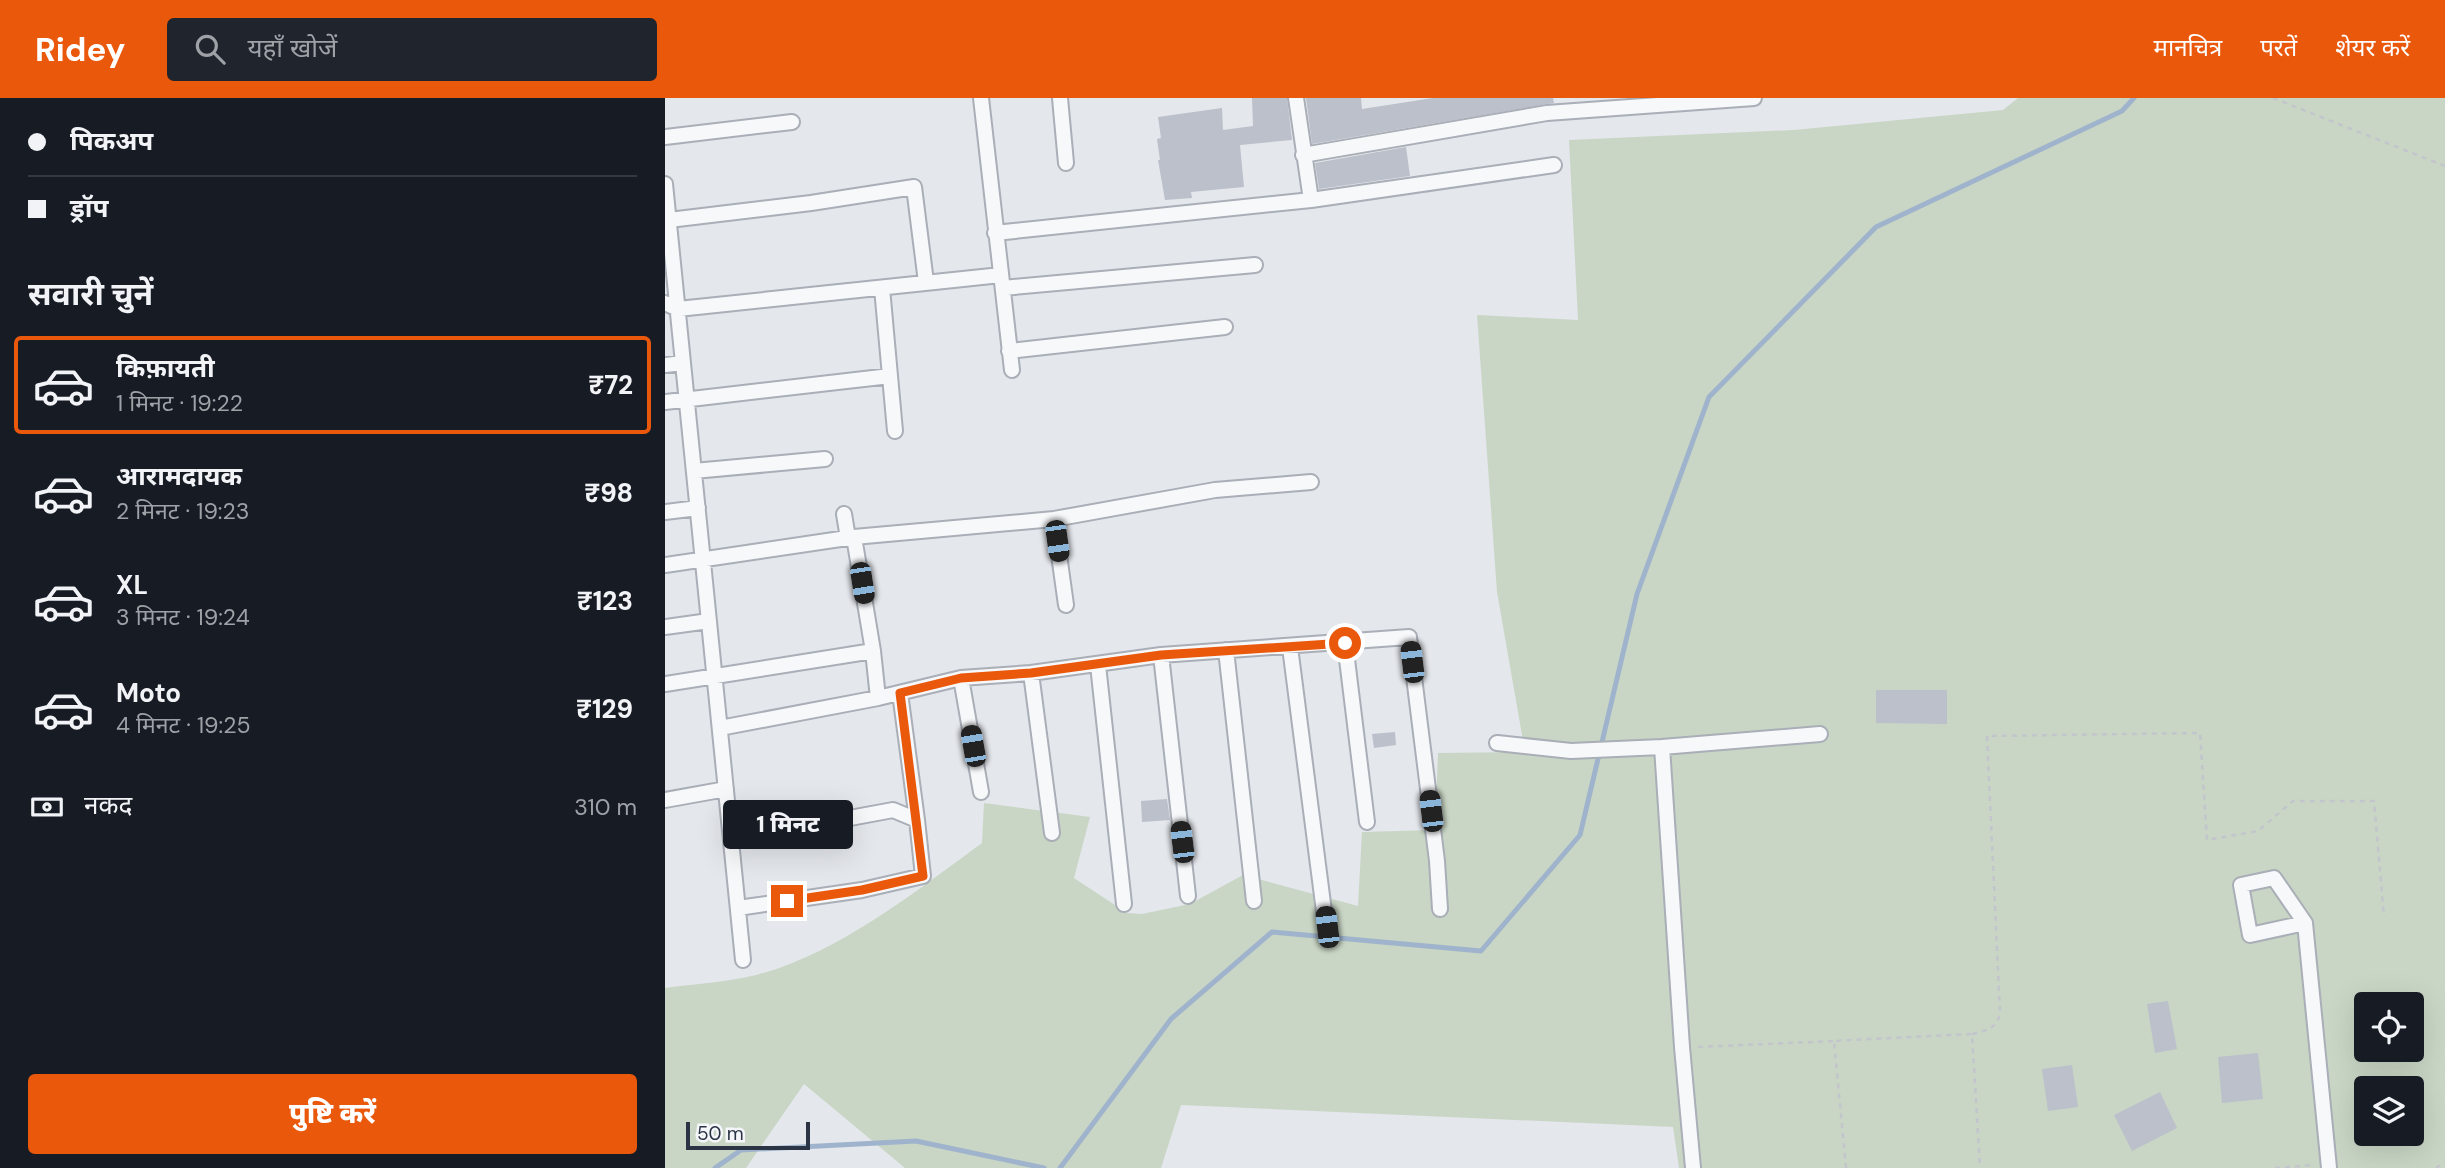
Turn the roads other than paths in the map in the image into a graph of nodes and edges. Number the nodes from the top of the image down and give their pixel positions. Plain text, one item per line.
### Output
1 (981, 98) edge
2 (1060, 98) edge
3 (1296, 98) edge
4 (1754, 98) edge
5 (1681, 100) edge
6 (1621, 103) edge
7 (1560, 105) edge
8 (792, 122) dead end
9 (665, 136) edge
10 (1303, 155) junction
11 (1066, 163) dead end
12 (1554, 165) dead end
13 (665, 184) edge
14 (1311, 200) junction
15 (666, 204) edge
16 (669, 220) junction
17 (995, 233) junction
18 (1255, 265) dead end
19 (926, 282) junction
20 (1002, 282) junction
21 (882, 288) junction
22 (671, 306) edge
23 (1225, 327) dead end
24 (1009, 351) junction
25 (683, 363) junction
26 (665, 365) edge
27 (1011, 370) dead end
28 (890, 376) junction
29 (687, 399) junction
30 (665, 402) edge
31 (895, 431) dead end
32 (825, 459) dead end
33 (694, 471) junction
34 (1311, 482) dead end
35 (698, 508) junction
36 (665, 512) edge
37 (843, 514) dead end
38 (1054, 519) junction
39 (851, 538) junction
40 (703, 559) junction
41 (665, 565) edge
42 (1066, 604) dead end
43 (709, 621) junction
44 (665, 627) edge
45 (1345, 643) junction
46 (1290, 647) junction
47 (1226, 650) junction
48 (873, 651) junction
49 (1161, 655) junction
50 (1098, 665) junction
51 (1031, 673) junction
52 (714, 677) junction
53 (961, 678) junction
54 (665, 684) edge
55 (900, 693) junction
56 (877, 698) junction
57 (720, 728) junction
58 (1820, 734) dead end
59 (1497, 743) dead end
60 (1662, 747) junction
61 (726, 789) junction
62 (981, 792) dead end
63 (665, 800) edge
64 (917, 820) junction
65 (1367, 822) dead end
66 (1052, 832) dead end
67 (731, 840) junction
68 (1188, 896) dead end
69 (1254, 901) dead end
70 (1124, 904) dead end
71 (738, 908) junction
72 (1440, 909) dead end
73 (2305, 923) junction
74 (1327, 927) dead end
75 (743, 960) dead end
76 (2328, 1166) edge
77 (1693, 1168) edge

1 - 17 street
2 - 11 street
3 - 10 street
4 - 5 street
5 - 6 street
6 - 7 street
7 - 10 street
8 - 9 street
10 - 14 street
12 - 14 street
13 - 15 street
14 - 17 street
15 - 16 street
16 - 19 street
16 - 22 street
17 - 20 street
18 - 20 street
19 - 20 street
19 - 21 street
20 - 24 street
21 - 22 street
21 - 28 street
22 - 25 street
23 - 24 street
24 - 27 street
25 - 26 street
25 - 29 street
28 - 29 street
28 - 31 street
29 - 30 street
29 - 33 street
32 - 33 street
33 - 35 street
34 - 38 street
35 - 36 street
35 - 40 street
37 - 39 street
38 - 39 street
38 - 42 street
39 - 40 street
39 - 48 street
40 - 41 street
40 - 43 street
43 - 44 street
43 - 52 street
45 - 46 street
45 - 65 street
45 - 72 street
46 - 47 street
46 - 74 street
47 - 49 street
47 - 69 street
48 - 52 street
48 - 56 street
49 - 50 street
49 - 68 street
50 - 51 street
50 - 70 street
51 - 53 street
51 - 66 street
52 - 54 street
52 - 57 street
53 - 55 street
53 - 62 street
55 - 56 street
55 - 64 street
56 - 57 street
57 - 61 street
58 - 60 street
59 - 60 street
60 - 77 street
61 - 63 street
61 - 67 street
64 - 67 street
64 - 71 street
67 - 71 street
71 - 75 street
73 - 73 street
73 - 76 street

